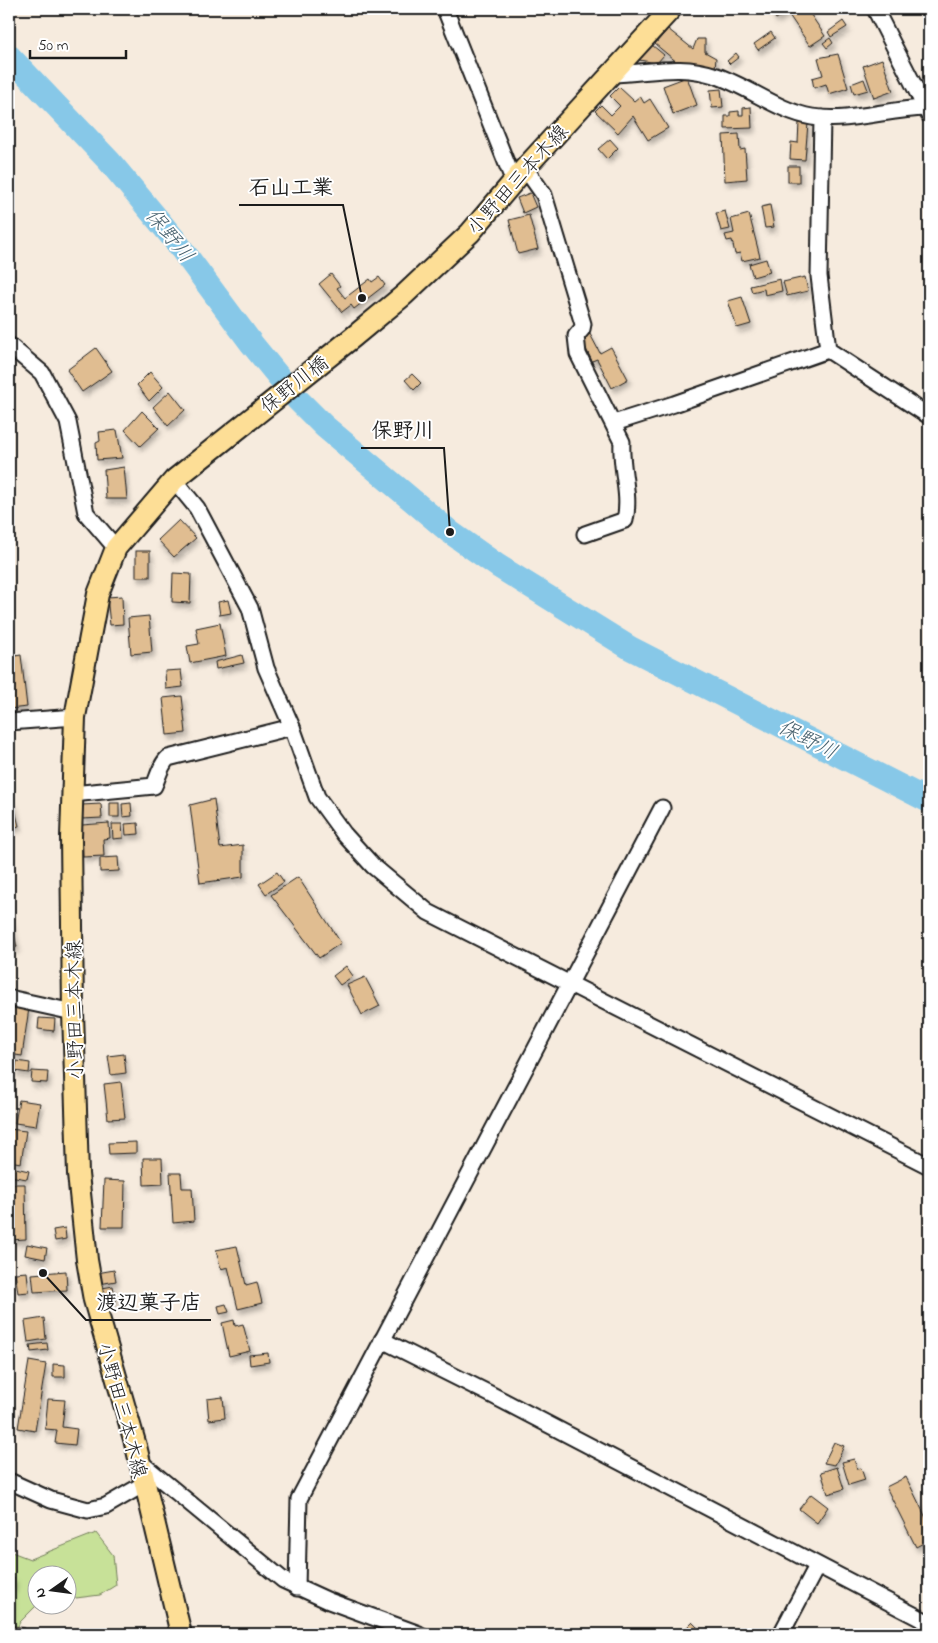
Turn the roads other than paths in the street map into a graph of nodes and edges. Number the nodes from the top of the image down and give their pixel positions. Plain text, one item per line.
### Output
1 (445, 9) edge
2 (671, 9) edge
3 (875, 9) edge
4 (612, 74) junction
5 (927, 112) edge
6 (822, 118) junction
7 (519, 175) junction
8 (352, 338) joint
9 (9, 345) edge
10 (828, 350) junction
11 (929, 416) edge
12 (614, 423) junction
13 (235, 430) joint
14 (174, 480) junction
15 (585, 534) dead end
16 (116, 548) junction
17 (74, 717) junction
18 (9, 722) edge
19 (292, 727) junction
20 (72, 794) junction
21 (662, 808) dead end
22 (570, 985) junction
23 (9, 998) edge
24 (72, 1012) junction
25 (929, 1166) edge
26 (382, 1340) junction
27 (140, 1462) junction
28 (9, 1481) edge
29 (144, 1484) junction
30 (817, 1566) junction
31 (297, 1588) junction
32 (929, 1623) edge
33 (180, 1634) edge
34 (419, 1634) edge
35 (781, 1634) edge

1 - 7 street
2 - 4 main road, 小野田三本木線
3 - 5 street
4 - 6 street
4 - 7 main road, 小野田三本木線
5 - 6 street
6 - 10 street
7 - 8 main road, 小野田三本木線
7 - 12 street
8 - 13 main road, 保野川橋
9 - 16 street
10 - 11 street
10 - 12 street
12 - 15 street
13 - 14 main road, 小野田三本木線
14 - 16 main road, 小野田三本木線
14 - 19 street
16 - 17 main road, 小野田三本木線
17 - 18 street
17 - 20 main road, 小野田三本木線
19 - 20 street
19 - 22 street
20 - 24 main road, 小野田三本木線
21 - 22 street
22 - 25 street
22 - 26 street
23 - 24 street
24 - 27 main road, 小野田三本木線
26 - 30 street
26 - 31 street
27 - 29 main road, 小野田三本木線
27 - 31 street
28 - 29 street
29 - 33 main road, 小野田三本木線
30 - 32 street
30 - 35 street
31 - 34 street

